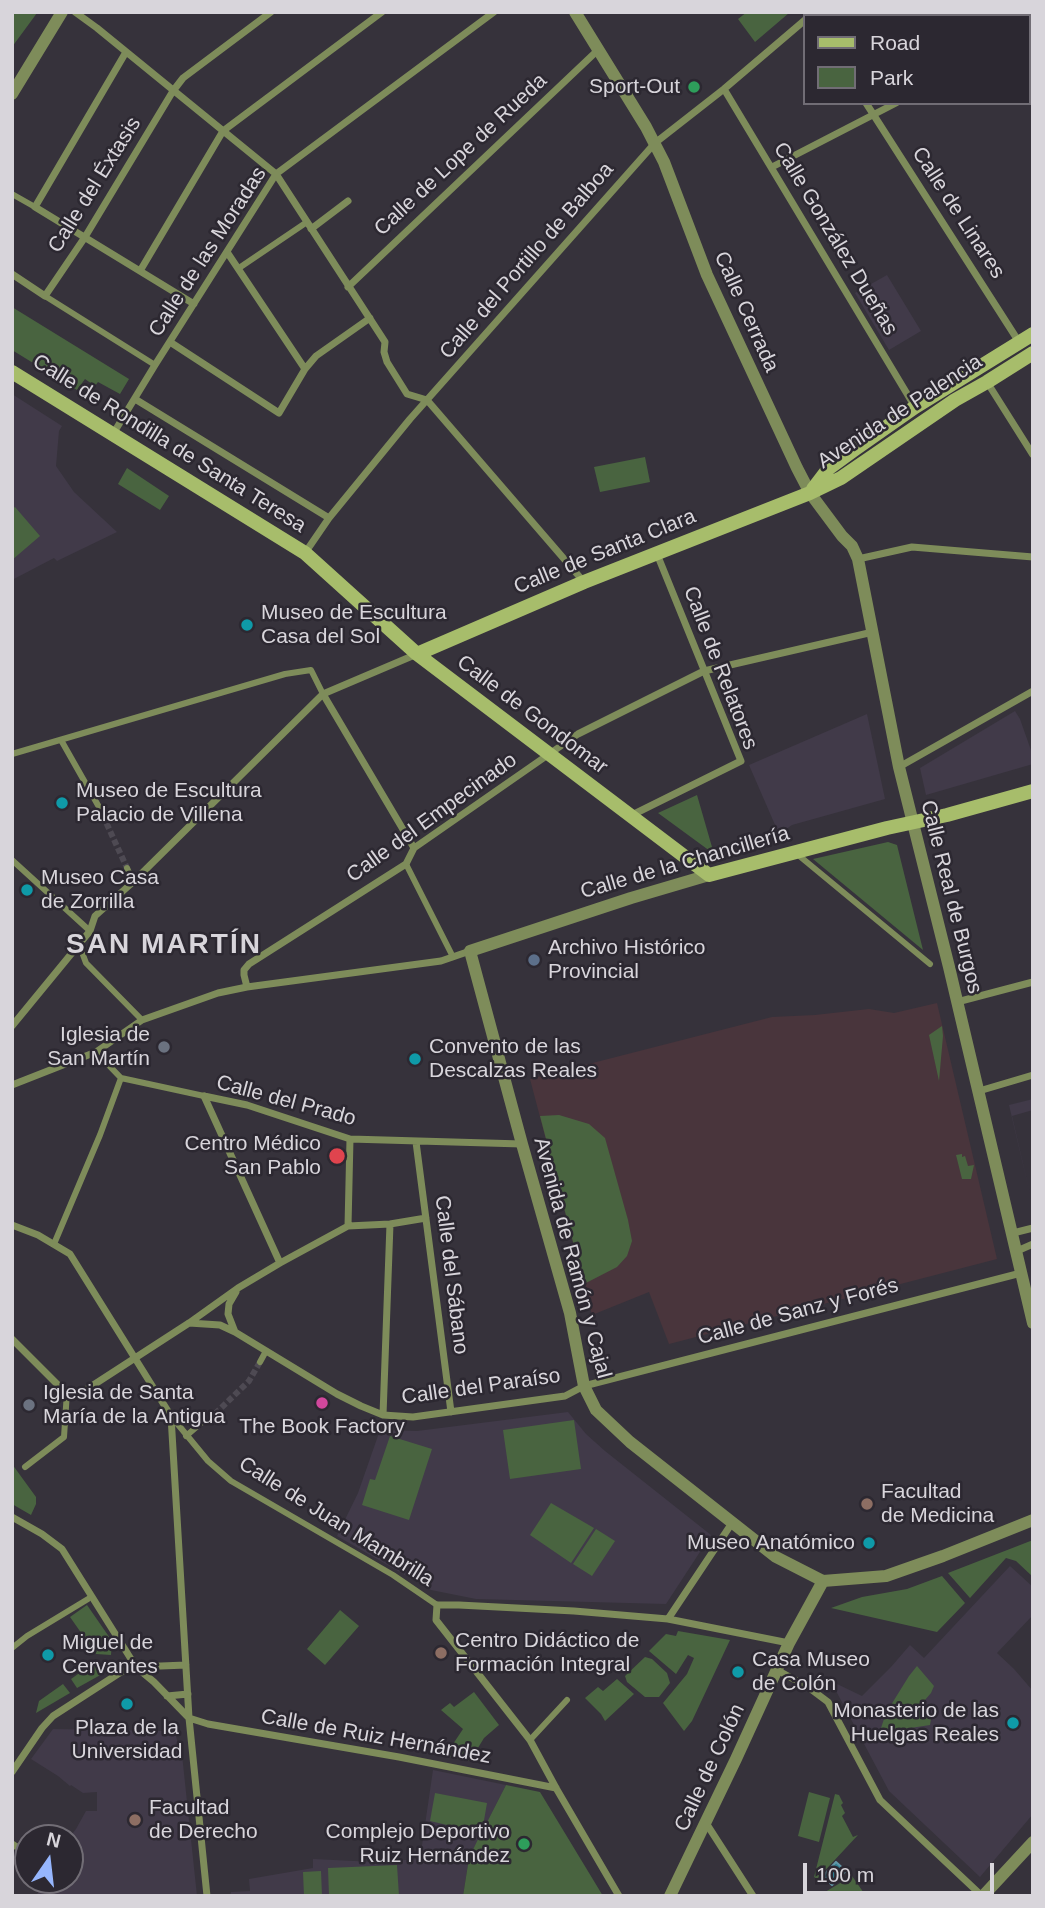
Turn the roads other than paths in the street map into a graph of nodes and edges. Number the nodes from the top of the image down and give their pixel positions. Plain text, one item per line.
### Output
1 (62, 12) edge
2 (75, 12) edge
3 (271, 12) edge
4 (382, 12) edge
5 (494, 12) edge
6 (575, 12) edge
7 (804, 20) edge
8 (598, 49) junction
9 (126, 52) junction
10 (724, 89) junction
11 (173, 91) junction
12 (12, 94) edge
13 (867, 105) edge
14 (893, 105) edge
15 (874, 116) junction
16 (223, 131) junction
17 (655, 143) junction
18 (772, 167) junction
19 (276, 174) junction
20 (12, 194) edge
21 (348, 201) dead end
22 (35, 206) junction
23 (309, 225) junction
24 (85, 237) junction
25 (227, 251) junction
26 (239, 268) junction
27 (140, 271) junction
28 (12, 274) edge
29 (348, 287) junction
30 (45, 296) junction
31 (194, 304) junction
32 (370, 318) junction
33 (1033, 334) edge
34 (170, 342) junction
35 (1019, 342) junction
36 (1033, 353) edge
37 (155, 365) junction
38 (305, 369) junction
39 (12, 372) edge
40 (988, 382) junction
41 (135, 399) junction
42 (427, 400) junction
43 (915, 407) junction
44 (113, 434) junction
45 (1033, 455) edge
46 (810, 493) junction
47 (329, 518) junction
48 (304, 553) junction
49 (657, 553) junction
50 (1033, 556) edge
51 (858, 559) junction
52 (584, 582) junction
53 (873, 632) junction
54 (417, 654) junction
55 (704, 671) junction
56 (1033, 691) edge
57 (323, 694) junction
58 (61, 740) junction
59 (12, 754) edge
60 (550, 755) junction
61 (899, 767) junction
62 (1033, 791) edge
63 (99, 807) tunnel mouth
64 (630, 816) junction
65 (913, 822) junction
66 (414, 848) junction
67 (795, 852) junction
68 (12, 860) edge
69 (406, 864) junction
70 (127, 868) tunnel mouth
71 (709, 875) junction
72 (133, 882) junction
73 (90, 931) junction
74 (79, 944) junction
75 (470, 951) junction
76 (453, 957) junction
77 (930, 964) dead end
78 (1033, 982) edge
79 (247, 987) junction
80 (957, 1002) junction
81 (142, 1020) junction
82 (12, 1026) edge
83 (96, 1052) junction
84 (1033, 1075) edge
85 (121, 1078) junction
86 (12, 1085) edge
87 (979, 1091) junction
88 (204, 1097) junction
89 (349, 1139) junction
90 (416, 1142) junction
91 (522, 1144) junction
92 (426, 1218) junction
93 (390, 1224) junction
94 (12, 1225) edge
95 (348, 1226) junction
96 (1033, 1228) edge
97 (1013, 1233) junction
98 (54, 1244) junction
99 (1033, 1244) edge
100 (1017, 1251) junction
101 (280, 1263) junction
102 (1021, 1273) junction
103 (238, 1288) junction
104 (189, 1323) junction
105 (1033, 1323) edge
106 (235, 1332) junction
107 (12, 1339) edge
108 (266, 1351) junction
109 (136, 1357) junction
110 (260, 1362) tunnel mouth
111 (584, 1386) junction
112 (67, 1392) junction
113 (451, 1412) junction
114 (383, 1415) junction
115 (171, 1416) junction
116 (200, 1424) tunnel mouth
117 (186, 1436) junction
118 (25, 1467) dead end
119 (12, 1517) edge
120 (1033, 1520) edge
121 (732, 1523) junction
122 (823, 1581) junction
123 (90, 1598) junction
124 (437, 1605) junction
125 (668, 1619) junction
126 (789, 1643) junction
127 (12, 1648) edge
128 (186, 1665) junction
129 (136, 1667) junction
130 (777, 1670) junction
131 (188, 1694) junction
132 (167, 1696) junction
133 (567, 1700) dead end
134 (189, 1718) junction
135 (530, 1740) junction
136 (12, 1772) edge
137 (556, 1788) junction
138 (706, 1823) junction
139 (1033, 1842) edge
140 (206, 1896) edge
141 (620, 1896) edge
142 (670, 1896) edge
143 (753, 1896) edge
144 (982, 1896) edge

1 - 12 street
2 - 9 street
3 - 11 street, Calle del Éxtasis
4 - 16 street
5 - 19 street, Calle de las Moradas
6 - 8 street, Calle Cerrada
7 - 10 street, Calle del Portillo de Balboa
8 - 17 street, Calle Cerrada
8 - 29 street, Calle de Lope de Rueda
9 - 11 street
9 - 22 street
10 - 17 street, Calle del Portillo de Balboa
10 - 18 street, Calle González Dueñas
11 - 16 street
11 - 24 street, Calle del Éxtasis
13 - 15 street, Calle de Linares
14 - 15 street
15 - 18 street
15 - 35 street, Calle de Linares
16 - 19 street
16 - 27 street
17 - 42 street, Calle del Portillo de Balboa
17 - 46 street, Calle Cerrada
18 - 43 street, Calle González Dueñas
19 - 23 street
19 - 25 street, Calle de las Moradas
20 - 22 street
21 - 23 street
22 - 24 street
23 - 26 street
23 - 29 street
24 - 27 street
24 - 30 street, Calle del Éxtasis
25 - 26 street
25 - 31 street, Calle de las Moradas
26 - 38 street
27 - 31 street
28 - 30 street
29 - 32 street
30 - 37 street
31 - 34 street, Calle de las Moradas
32 - 38 street
32 - 42 street
33 - 35 main road, Avenida de Palencia
34 - 37 street, Calle de las Moradas
34 - 38 street
35 - 43 main road, Avenida de Palencia
36 - 40 main road, Avenida de Palencia
37 - 41 street, Calle de las Moradas
39 - 44 main road, Calle de Rondilla de Santa Teresa
40 - 45 street
40 - 46 main road, Avenida de Palencia
41 - 44 street, Calle de las Moradas
41 - 47 street
42 - 47 street, Calle del Portillo de Balboa
42 - 52 street
43 - 46 main road, Avenida de Palencia
44 - 48 main road, Calle de Rondilla de Santa Teresa
46 - 49 main road, Calle de Santa Clara
46 - 51 street, Calle Real de Burgos
47 - 48 street, Calle del Portillo de Balboa
48 - 54 main road, Calle de Gondomar
49 - 52 main road, Calle de Santa Clara
49 - 55 street, Calle de Relatores
50 - 51 street
51 - 53 street, Calle Real de Burgos
52 - 54 main road, Calle de Santa Clara
53 - 55 street, Calle del Empecinado
53 - 61 street, Calle Real de Burgos
54 - 57 street
54 - 60 main road, Calle de Gondomar
55 - 60 street, Calle del Empecinado
55 - 64 street, Calle de Relatores
56 - 61 street
57 - 58 street
57 - 66 street
57 - 72 street
58 - 59 street
58 - 63 street
60 - 64 main road, Calle de Gondomar
60 - 66 street, Calle del Empecinado
61 - 65 street, Calle Real de Burgos
62 - 65 main road, Calle de la Chancillería
64 - 71 main road, Calle de Gondomar
65 - 67 main road, Calle de la Chancillería
65 - 80 street, Calle Real de Burgos
66 - 69 street, Calle del Empecinado
67 - 71 main road, Calle de la Chancillería
67 - 77 street, Calle Real de Burgos
68 - 73 street
69 - 76 street
69 - 79 street, Calle del Empecinado
70 - 72 street
71 - 75 street, Calle de la Chancillería
72 - 73 street
73 - 74 street
74 - 81 street
74 - 82 street
75 - 76 street
75 - 91 street, Avenida de Ramón y Cajal
76 - 79 street
78 - 80 street
79 - 81 street
80 - 87 street, Calle Real de Burgos
81 - 83 street
83 - 85 street
83 - 86 street
84 - 87 street
85 - 88 street, Calle del Prado
85 - 98 street
87 - 97 street, Calle Real de Burgos
88 - 89 street, Calle del Prado
88 - 101 street
89 - 90 street, Calle del Prado
89 - 95 street
90 - 91 street, Calle del Prado
90 - 92 street, Calle del Sábano
91 - 111 street, Avenida de Ramón y Cajal
92 - 93 street
92 - 113 street, Calle del Sábano
93 - 95 street
93 - 114 street
94 - 98 street, Calle de Juan Mambrilla
95 - 101 street
96 - 97 street
97 - 100 street, Calle Real de Burgos
98 - 109 street, Calle de Juan Mambrilla
99 - 100 street
100 - 102 street, Calle Real de Burgos
101 - 103 street
102 - 105 street, Calle Real de Burgos
102 - 111 street, Calle de Sanz y Forés
103 - 104 street
103 - 106 street
104 - 106 street, Calle del Paraíso
104 - 109 street
106 - 108 street, Calle del Paraíso
107 - 112 street
108 - 110 street
108 - 114 street, Calle del Paraíso
109 - 112 street
109 - 115 street, Calle de Juan Mambrilla
111 - 113 street, Calle del Paraíso
111 - 121 street, Avenida de Ramón y Cajal
112 - 118 street
113 - 114 street, Calle del Paraíso
115 - 117 street, Calle de Juan Mambrilla
115 - 128 street
116 - 117 street
117 - 124 street, Calle de Juan Mambrilla
119 - 123 street
120 - 122 street
121 - 122 street, Avenida de Ramón y Cajal
121 - 125 street
122 - 126 street, Calle de Colón
123 - 127 street
123 - 129 street
124 - 125 street
124 - 135 street, Calle de Juan Mambrilla
125 - 126 street
126 - 130 street, Calle de Colón
128 - 129 street
128 - 131 street
129 - 132 street
129 - 136 street
130 - 138 street, Calle de Colón
130 - 144 street
131 - 132 street
131 - 134 street
132 - 134 street
133 - 135 street
134 - 137 street, Calle de Ruiz Hernández
134 - 140 street
135 - 137 street, Calle de Juan Mambrilla
137 - 141 street, Calle de Juan Mambrilla
138 - 142 street, Calle de Colón
138 - 143 street
139 - 144 street

